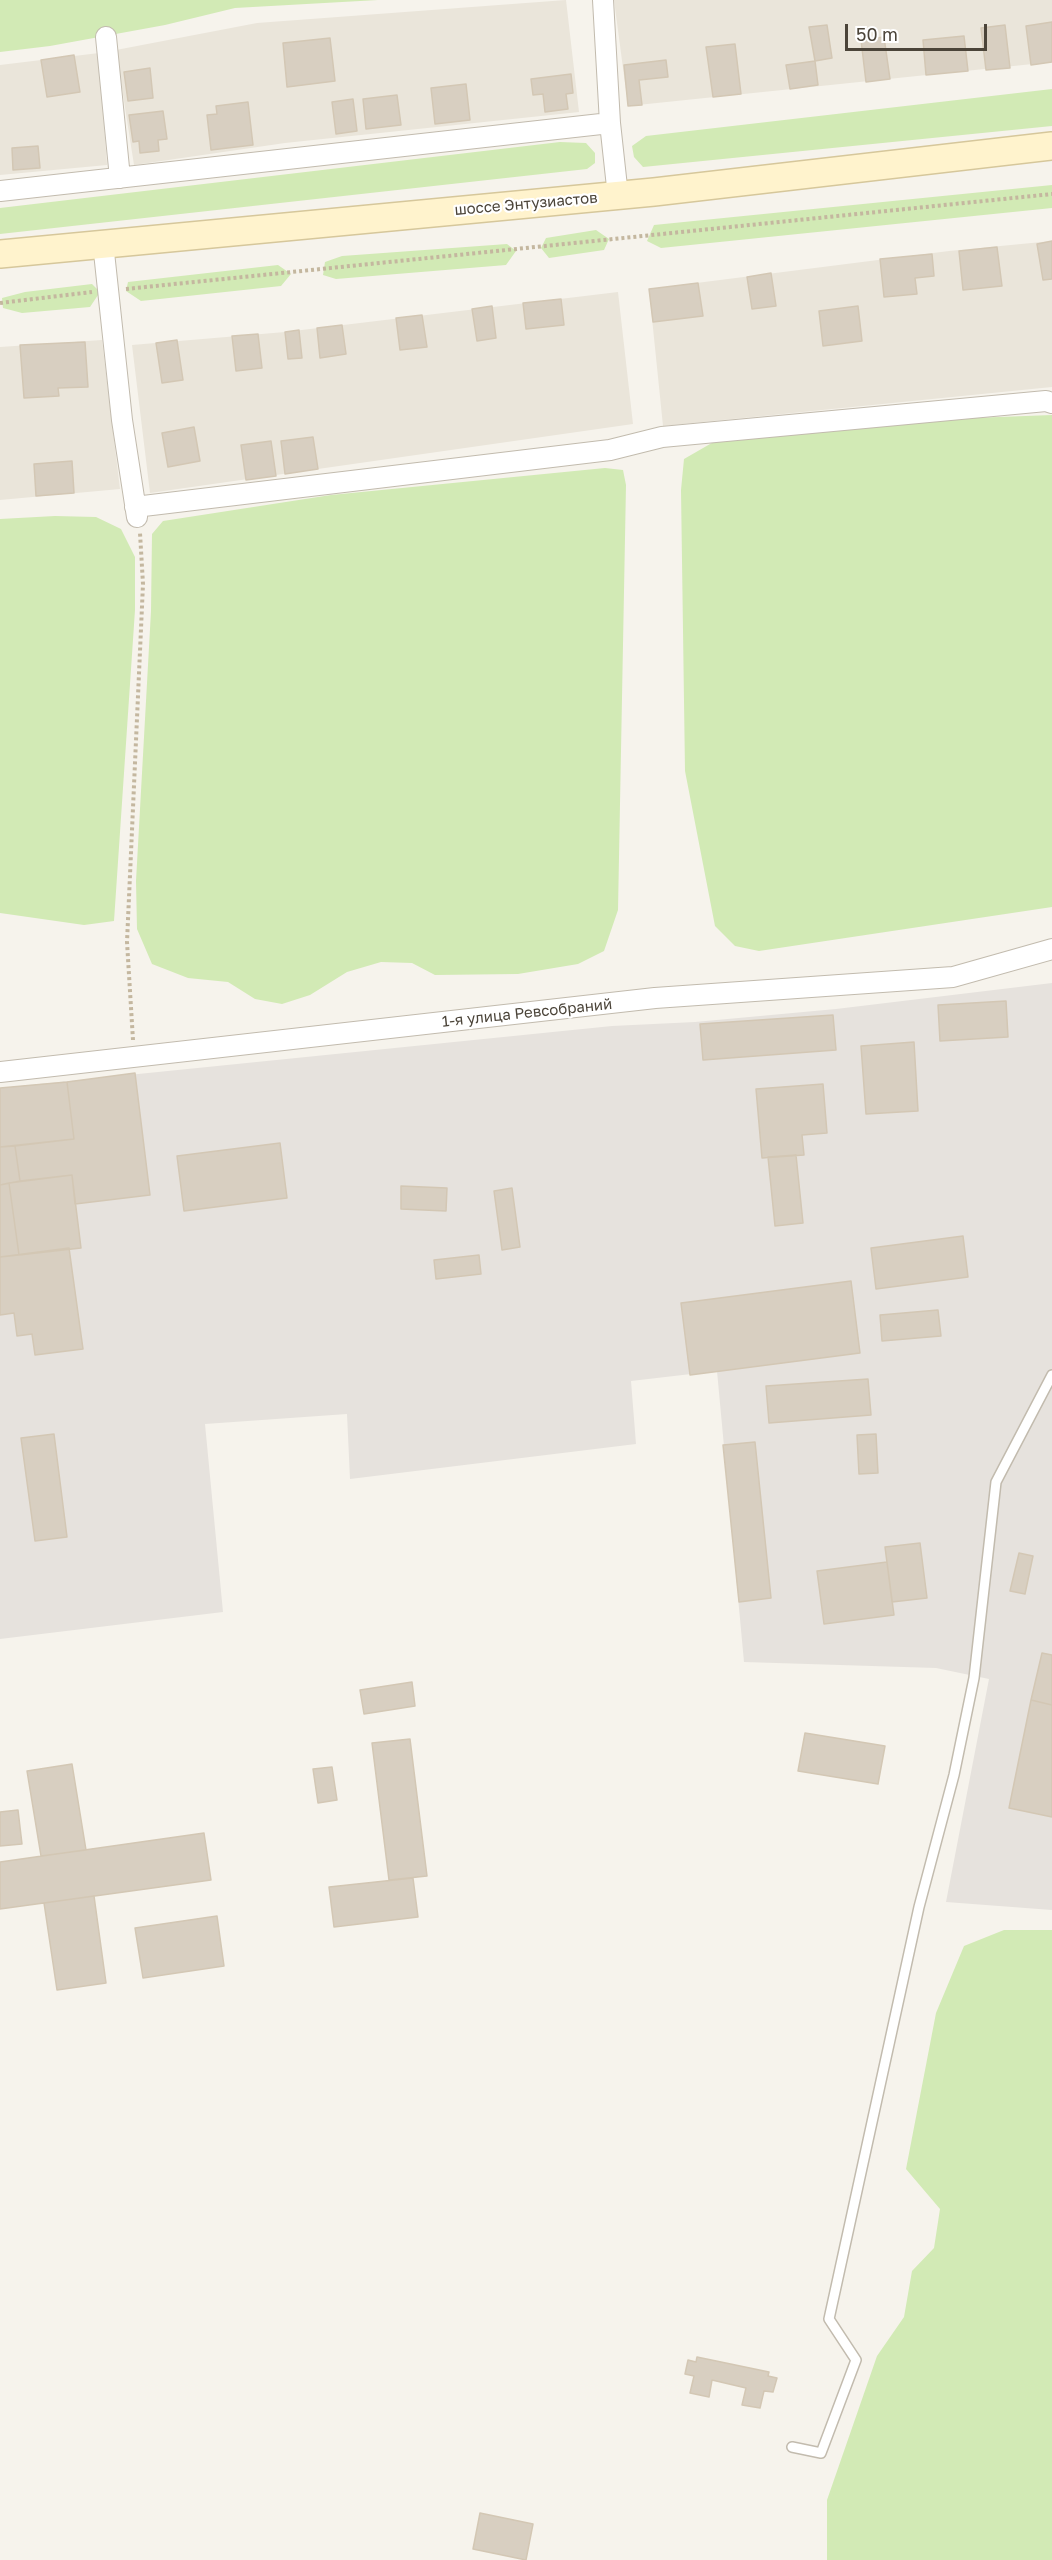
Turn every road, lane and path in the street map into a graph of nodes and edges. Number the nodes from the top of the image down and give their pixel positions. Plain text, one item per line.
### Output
1 (603, 0) edge
2 (106, 37) dead end
3 (610, 123) junction
4 (1052, 146) edge
5 (120, 178) junction
6 (0, 191) edge
7 (1052, 194) edge
8 (618, 196) junction
9 (103, 243) junction
10 (0, 254) edge
11 (108, 291) junction
12 (0, 303) edge
13 (1052, 403) edge
14 (136, 513) junction
15 (1052, 949) edge
16 (135, 1057) junction
17 (0, 1072) edge
18 (1052, 1375) edge
19 (792, 2447) dead end

1 - 3 street
2 - 5 street
3 - 5 street
3 - 8 street
4 - 8 main road, шоссе Энтузиастов
5 - 6 street
7 - 11 path
8 - 9 main road, шоссе Энтузиастов
9 - 10 main road, шоссе Энтузиастов
9 - 11 street
11 - 12 path
11 - 14 street
13 - 14 street
14 - 16 path
15 - 16 street, 1-я улица Ревсобраний
16 - 17 street, 1-я улица Ревсобраний
18 - 19 lane

